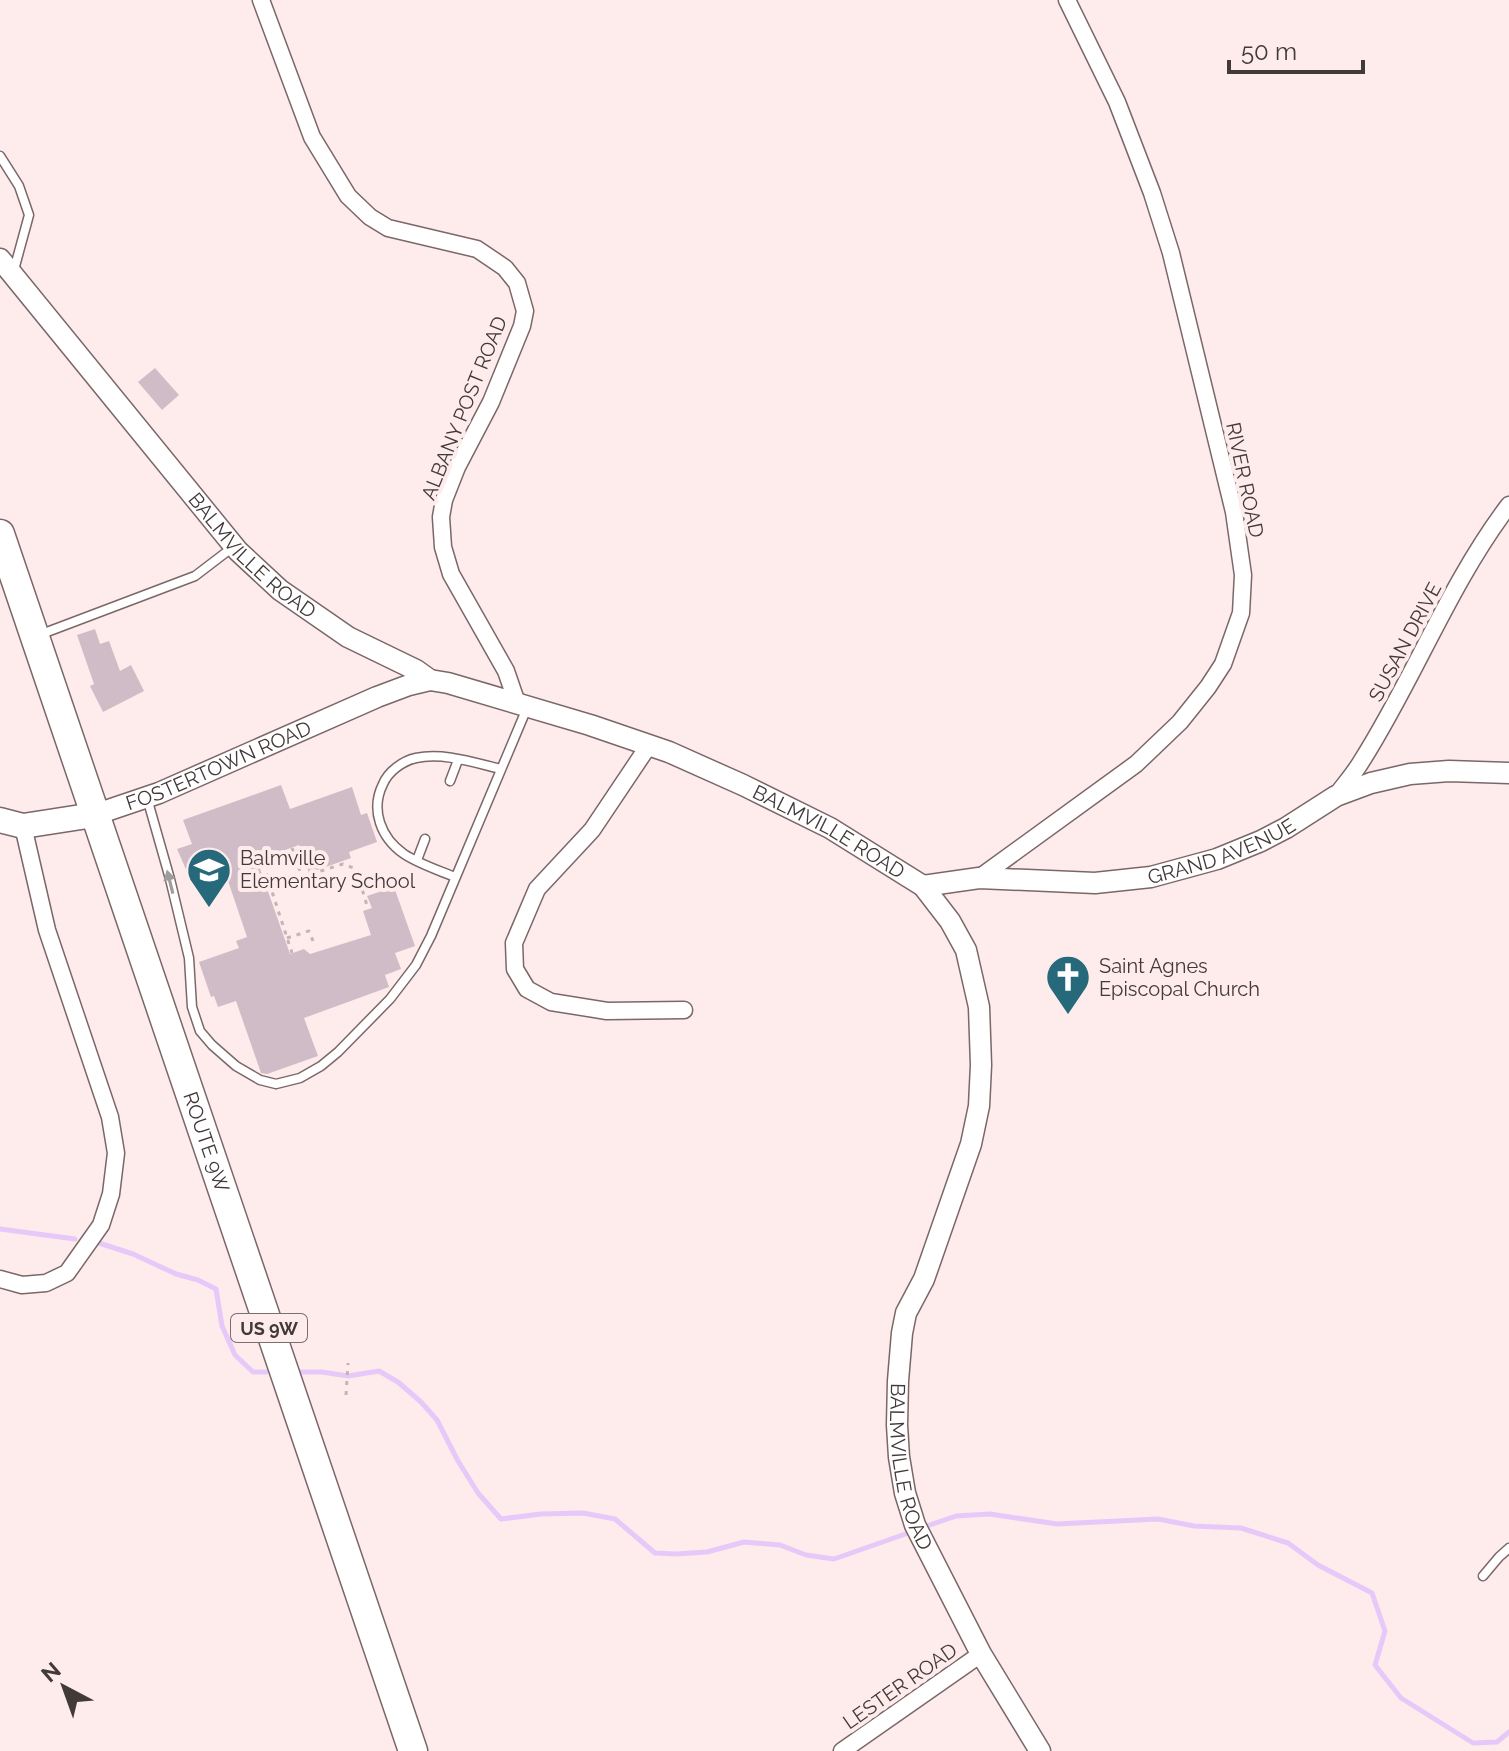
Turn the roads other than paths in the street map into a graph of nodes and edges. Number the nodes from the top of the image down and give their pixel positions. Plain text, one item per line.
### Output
1 (261, 0) edge
2 (1067, 0) edge
3 (0, 156) edge
4 (6, 267) edge
5 (1509, 505) edge
6 (0, 534) edge
7 (234, 546) junction
8 (34, 636) junction
9 (430, 680) junction
10 (522, 705) junction
11 (649, 745) junction
12 (458, 760) junction
13 (501, 769) junction
14 (1509, 773) edge
15 (450, 781) dead end
16 (1336, 796) junction
17 (147, 797) junction
18 (94, 815) junction
19 (12, 823) edge
20 (425, 839) dead end
21 (417, 860) junction
22 (455, 877) junction
23 (979, 878) junction
24 (923, 886) junction
25 (684, 1010) dead end
26 (0, 1279) edge
27 (1509, 1548) edge
28 (1483, 1576) dead end
29 (981, 1654) junction
30 (413, 1751) edge
31 (842, 1751) edge
32 (1040, 1751) edge

1 - 10 street, ALBANY POST ROAD
2 - 23 street, RIVER ROAD
3 - 4 lane
4 - 7 street, BALMVILLE ROAD
5 - 16 street, SUSAN DRIVE
6 - 8 highway, ROUTE 9W / US 9W
7 - 8 lane
7 - 9 street, BALMVILLE ROAD
8 - 18 highway, ROUTE 9W / US 9W
9 - 10 street, BALMVILLE ROAD
9 - 17 street, FOSTERTOWN ROAD
10 - 11 street, BALMVILLE ROAD
10 - 13 lane
11 - 24 street, BALMVILLE ROAD
11 - 25 street
12 - 13 lane
12 - 15 lane
12 - 21 lane
13 - 22 lane
14 - 16 street, GRAND AVENUE
16 - 23 street, GRAND AVENUE
17 - 18 street, FOSTERTOWN ROAD
22 -> 17 lane
18 - 19 main road, FOSTERTOWN ROAD
18 - 30 highway, ROUTE 9W / US 9W
19 - 26 street
20 - 21 lane
21 - 22 lane
23 - 24 street, GRAND AVENUE
24 - 29 street, BALMVILLE ROAD
27 - 28 lane
29 - 31 street, LESTER ROAD
29 - 32 street, BALMVILLE ROAD

